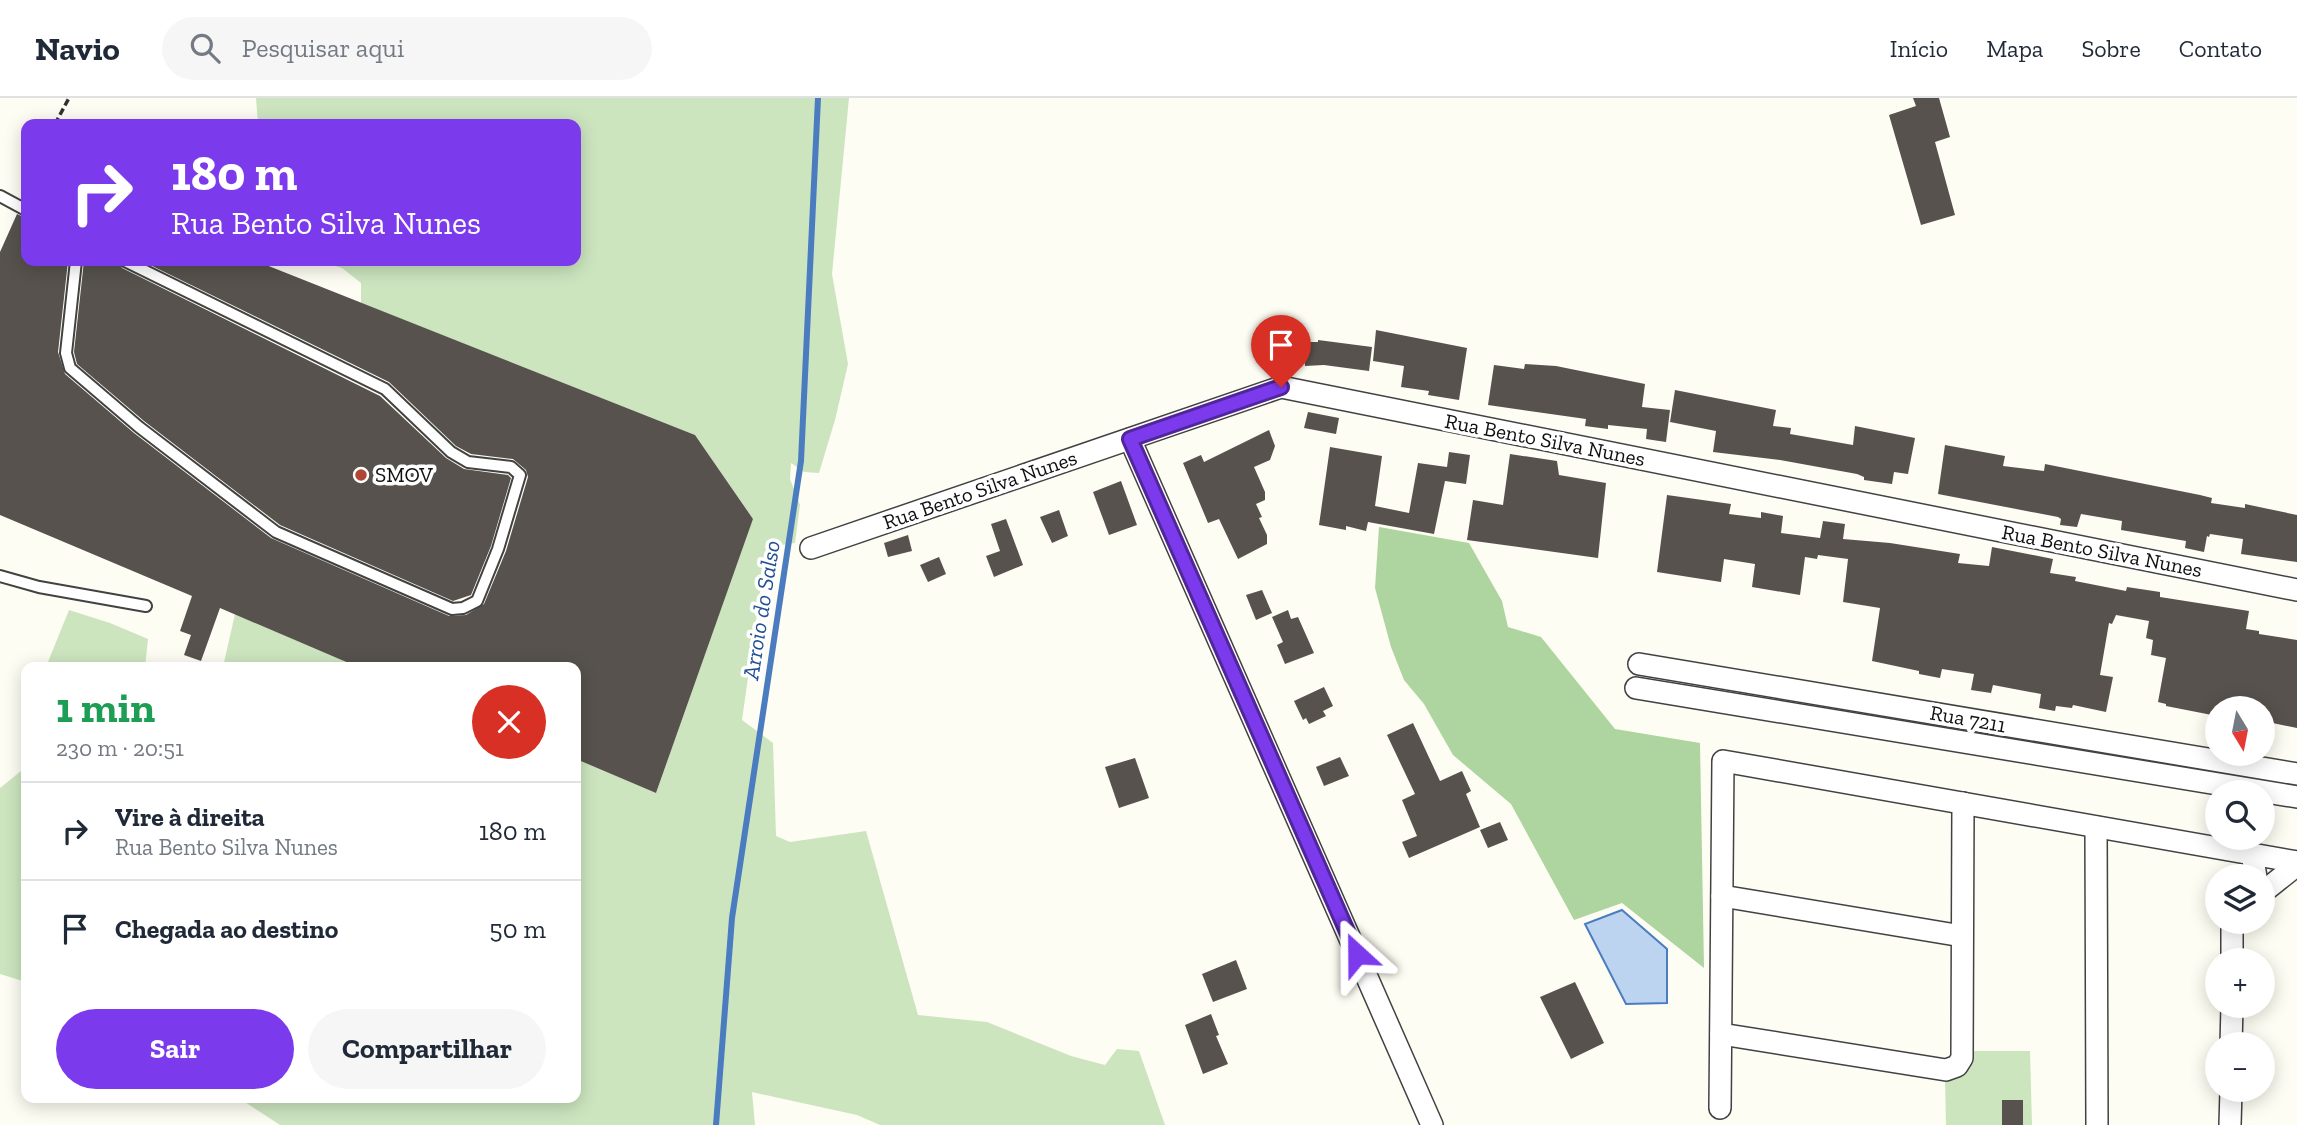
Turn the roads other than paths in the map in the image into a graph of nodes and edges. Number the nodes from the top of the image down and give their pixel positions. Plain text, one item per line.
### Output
1 (0, 196) edge
2 (21, 207) edge
3 (75, 266) edge
4 (135, 266) edge
5 (1130, 439) junction
6 (811, 548) dead end
7 (0, 576) edge
8 (2297, 590) edge
9 (146, 606) dead end
10 (1639, 664) dead end
11 (1636, 688) dead end
12 (2297, 774) edge
13 (2297, 797) edge
14 (1963, 803) junction
15 (2096, 827) junction
16 (2252, 854) junction
17 (2297, 863) edge
18 (2254, 864) edge
19 (2275, 882) edge
20 (1722, 896) junction
21 (1962, 936) junction
22 (1721, 1034) junction
23 (2231, 1102) edge
24 (1720, 1108) dead end
25 (1432, 1125) edge
26 (2097, 1125) edge
27 (2230, 1125) edge

1 - 2 lane
3 - 4 lane
5 - 6 street, Rua Bento Silva Nunes
5 - 8 street, Rua Bento Silva Nunes
5 - 25 street
7 - 9 lane
10 - 12 street, Rua 7211
11 - 13 street
14 - 15 street
14 - 20 street
14 - 21 street
15 - 16 street
15 - 26 street
16 - 17 street
16 - 18 street
17 - 19 street
20 - 21 street
20 - 22 street
21 - 22 street
22 - 24 street
23 - 27 street

